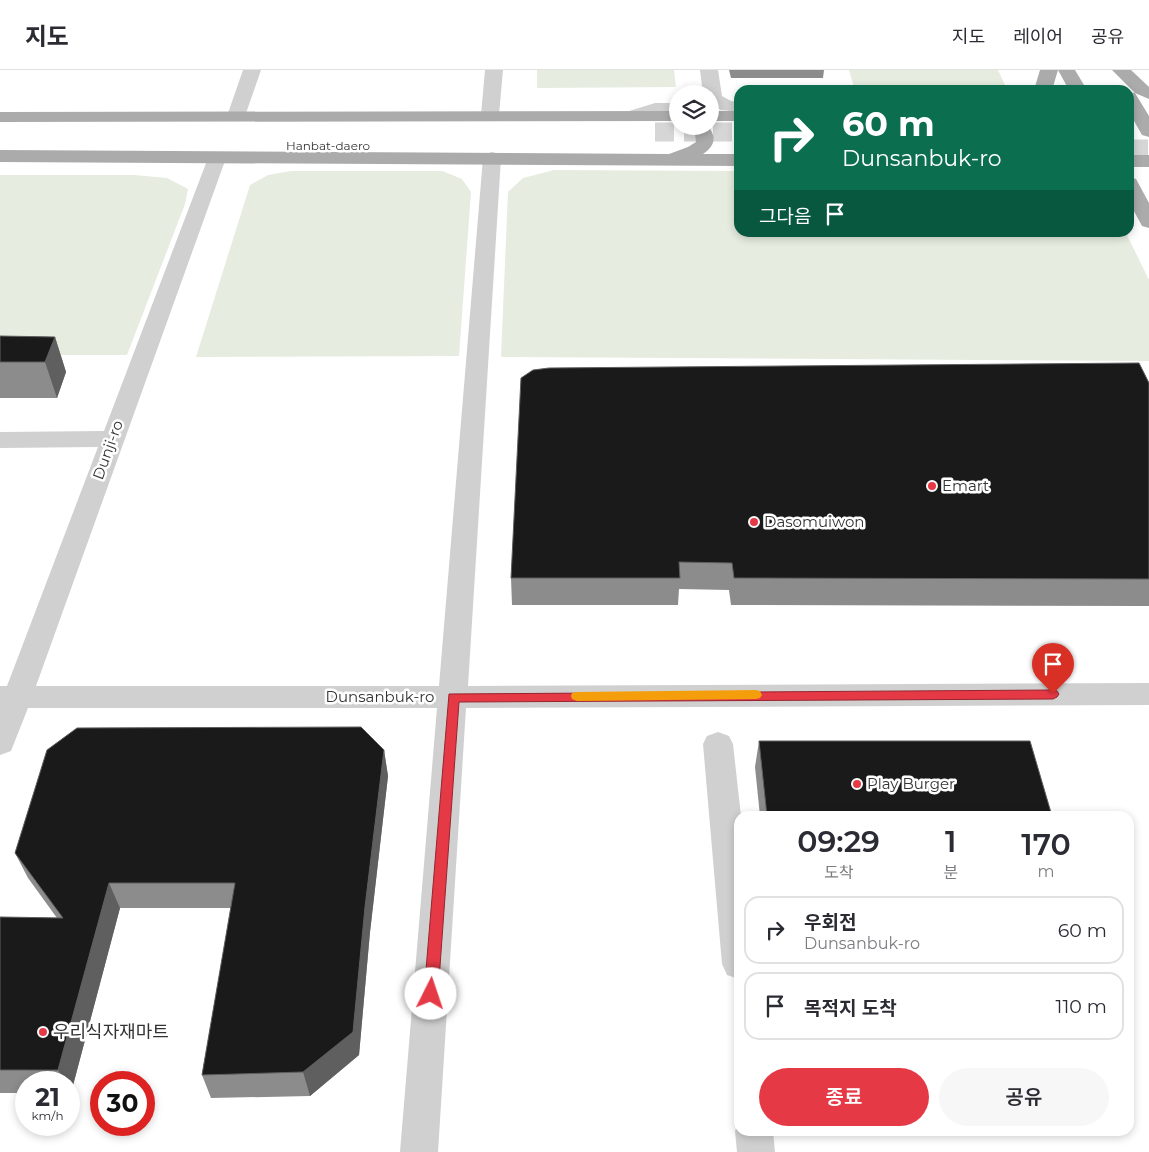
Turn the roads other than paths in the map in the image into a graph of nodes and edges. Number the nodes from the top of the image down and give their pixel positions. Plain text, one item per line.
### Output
1 (252, 70) edge
2 (494, 70) edge
3 (694, 70) edge
4 (709, 70) edge
5 (1049, 70) edge
6 (1066, 70) edge
7 (1113, 70) edge
8 (1120, 70) edge
9 (696, 85) edge
10 (1044, 85) edge
11 (1075, 85) edge
12 (1122, 85) edge
13 (1149, 94) edge
14 (1134, 106) edge
15 (734, 107) edge
16 (669, 114) tunnel mouth
17 (490, 115) junction
18 (236, 116) junction
19 (719, 116) edge
20 (734, 116) edge
21 (0, 117) edge
22 (1142, 120) edge
23 (0, 128) edge
24 (705, 135) edge
25 (0, 144) edge
26 (660, 146) junction
27 (0, 156) edge
28 (217, 158) junction
29 (492, 158) junction
30 (734, 159) edge
31 (1134, 161) edge
32 (1149, 161) edge
33 (1134, 193) edge
34 (1149, 222) edge
35 (0, 440) edge
36 (112, 440) junction
37 (1149, 694) edge
38 (8, 697) edge
39 (453, 697) junction
40 (0, 743) edge
41 (718, 744) dead end
42 (734, 912) edge
43 (754, 1136) edge
44 (419, 1152) edge
45 (756, 1152) edge

1 - 18 street
2 - 17 street
3 - 9 street
4 - 15 street
5 - 10 main road
6 - 11 main road
7 - 12 main road
8 - 13 main road
14 - 22 main road
16 - 17 main road
17 - 18 main road
18 - 21 main road
19 - 20 main road
23 - 26 main road, Hanbat-daero
24 - 26 main road
25 - 26 main road, Hanbat-daero
26 - 29 main road
26 - 30 main road
27 - 28 main road
28 - 29 main road
28 - 36 street, Dunji-ro
29 - 39 street
31 - 32 main road
33 - 34 main road
35 - 36 street
36 - 38 street, Dunji-ro
37 - 39 street, Dunsanbuk-ro
38 - 39 street, Dunsanbuk-ro
38 - 40 street, Dunji-ro
39 - 44 street
41 - 42 street
43 - 45 street

